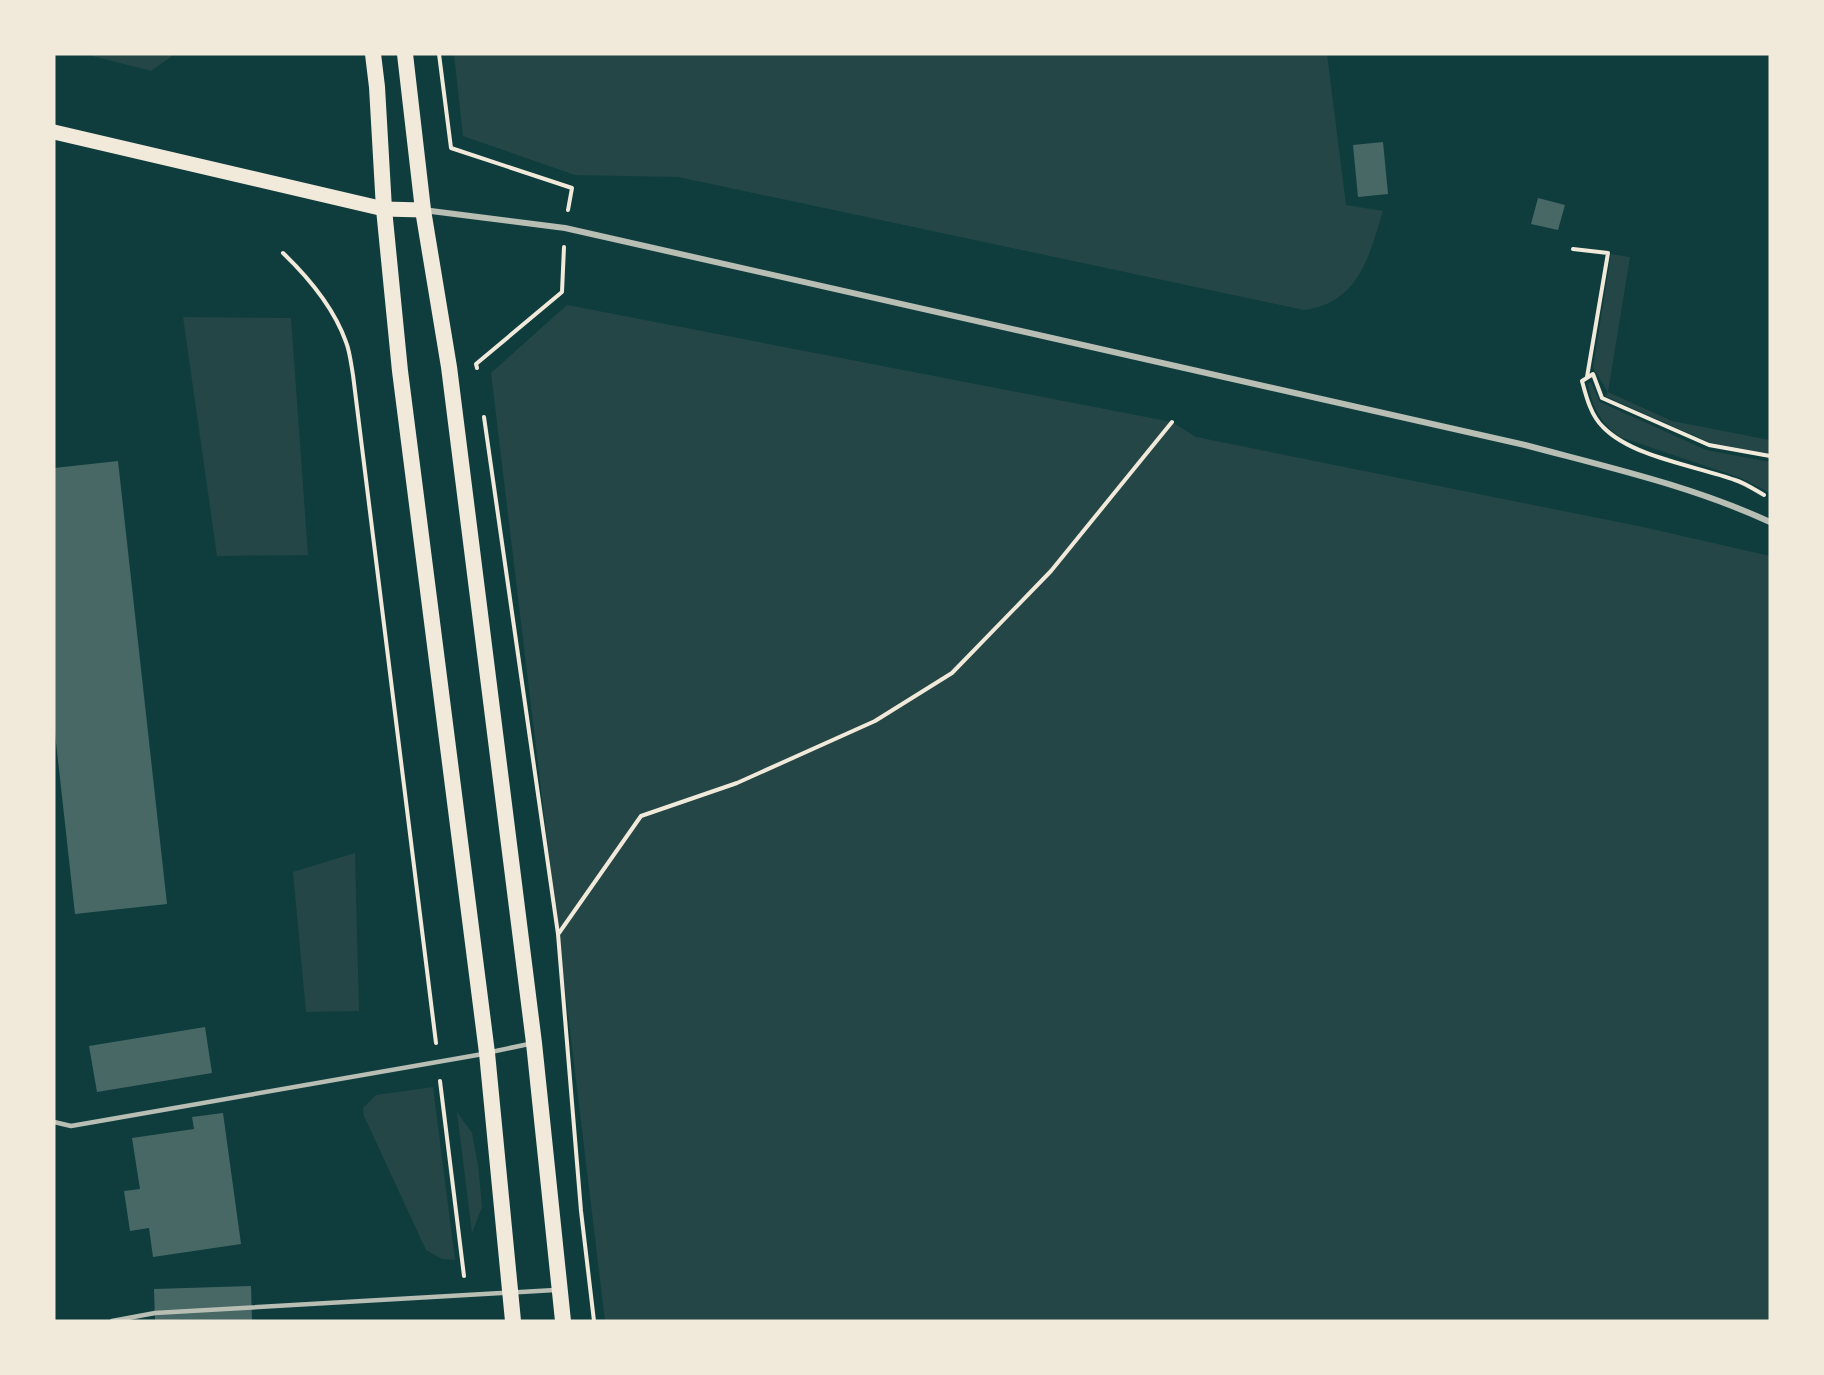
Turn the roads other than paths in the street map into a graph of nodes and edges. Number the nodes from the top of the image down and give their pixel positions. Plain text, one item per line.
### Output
1 (373, 54) edge
2 (405, 54) edge
3 (54, 132) edge
4 (384, 209) junction
5 (423, 210) junction
6 (1770, 522) edge
7 (534, 1042) junction
8 (487, 1053) junction
9 (54, 1122) edge
10 (560, 1290) junction
11 (511, 1293) junction
12 (112, 1321) edge
13 (513, 1321) edge
14 (563, 1321) edge

1 - 4 highway
2 - 5 highway
3 - 4 main road
4 - 5 main road
4 - 8 highway
5 - 6 street
5 - 7 highway
7 - 8 lane
7 - 10 highway
8 - 9 lane
8 - 11 highway
10 - 11 lane
10 - 14 highway
11 - 12 lane
11 - 13 highway

